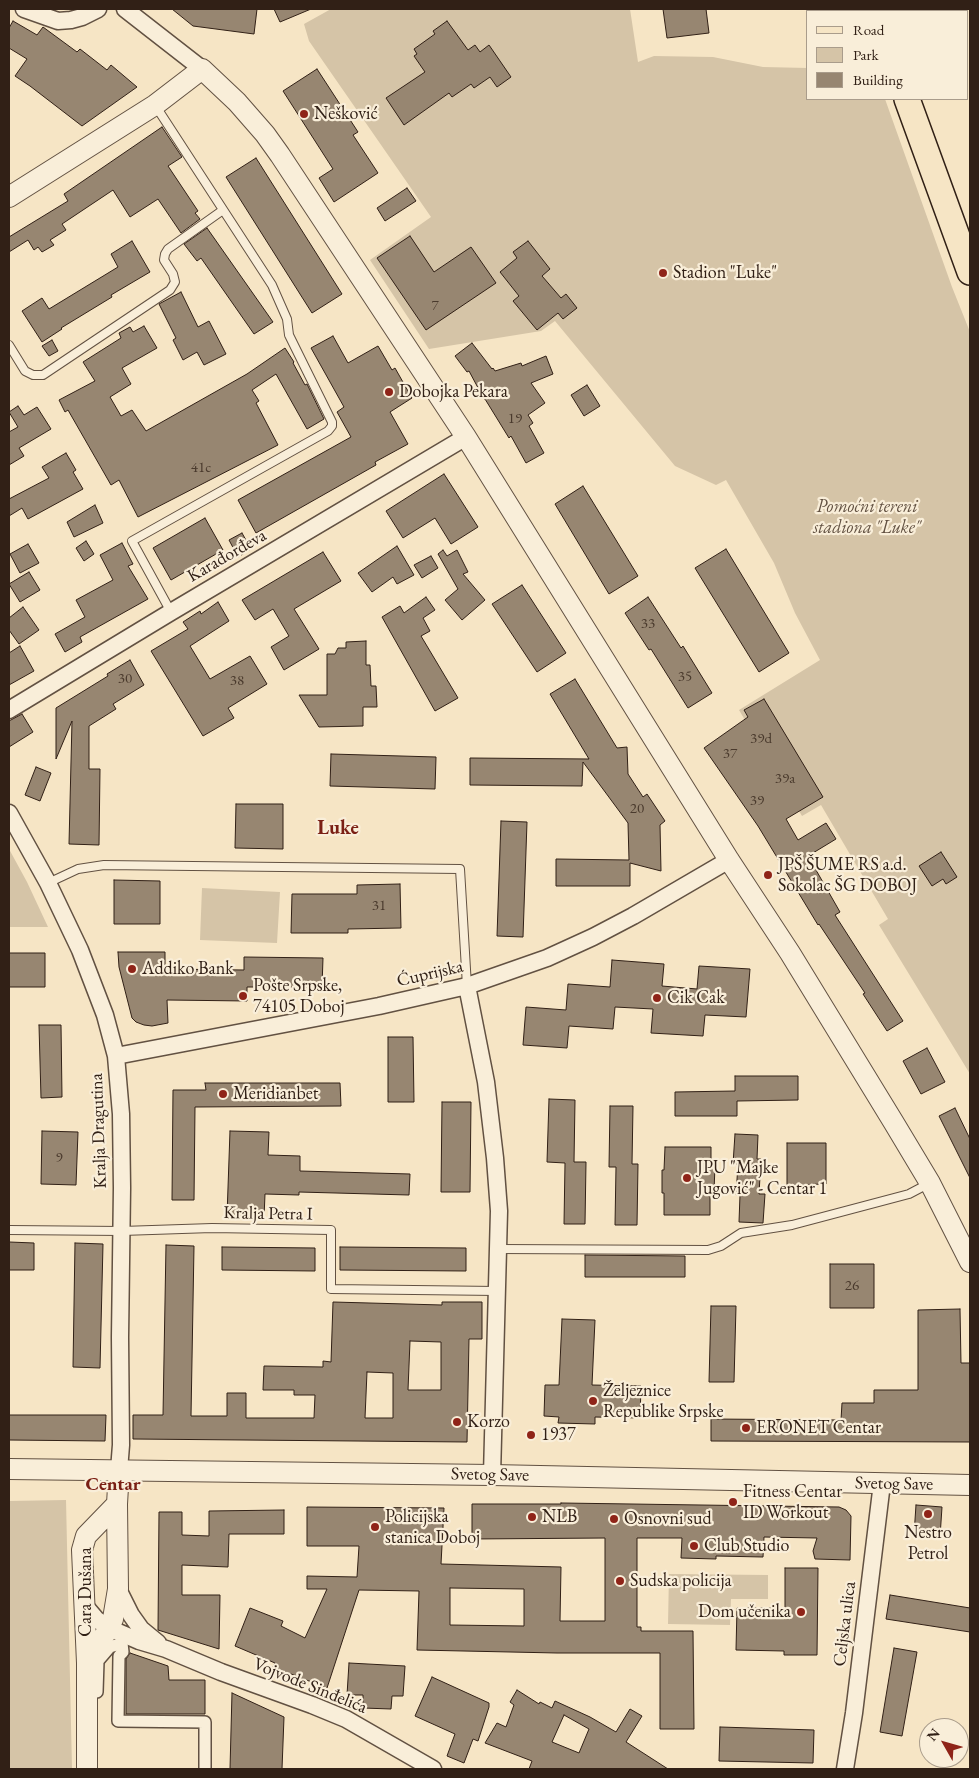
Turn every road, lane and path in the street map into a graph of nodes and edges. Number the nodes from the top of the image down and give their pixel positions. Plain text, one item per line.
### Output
1 (24, 9) edge
2 (98, 9) edge
3 (125, 9) edge
4 (202, 69) junction
5 (907, 100) edge
6 (155, 105) junction
7 (9, 197) edge
8 (223, 210) junction
9 (970, 272) edge
10 (9, 345) edge
11 (466, 437) junction
12 (171, 612) junction
13 (9, 710) edge
14 (9, 813) edge
15 (729, 860) junction
16 (48, 883) junction
17 (467, 986) junction
18 (116, 1056) junction
19 (930, 1183) junction
20 (9, 1230) edge
21 (122, 1230) junction
22 (499, 1249) junction
23 (970, 1262) edge
24 (497, 1291) junction
25 (9, 1469) edge
26 (119, 1470) junction
27 (492, 1475) junction
28 (882, 1484) junction
29 (970, 1485) edge
30 (117, 1504) junction
31 (118, 1588) junction
32 (84, 1606) junction
33 (109, 1628) junction
34 (166, 1649) junction
35 (87, 1663) junction
36 (87, 1769) edge
37 (96, 1769) edge
38 (205, 1769) edge
39 (433, 1769) edge
40 (845, 1769) edge

1 - 2 street
3 - 4 street
4 - 6 street
4 - 11 street
5 - 9 main road
6 - 7 street
6 - 8 lane
8 - 10 lane
8 - 12 lane
11 - 12 street, Karađorđeva
11 - 15 street
12 - 13 street, Karađorđeva
14 - 16 street, Kralja Dragutina
15 - 17 street, Ćuprijska
15 - 19 street
16 - 17 lane
16 - 18 street, Kralja Dragutina
17 - 18 street, Ćuprijska
17 - 22 street
18 - 21 street, Kralja Dragutina
19 - 22 lane
19 - 23 street
20 - 21 lane, Kralja Petra I
21 - 24 lane, Kralja Petra I
21 - 26 street, Kralja Dragutina
22 - 24 street
24 - 27 street
25 - 26 street, Svetog Save
26 - 27 street, Svetog Save
26 - 30 street, Cara Dušana
27 - 28 street, Svetog Save
28 - 29 street, Svetog Save
28 - 40 street, Celjska ulica
30 - 31 street, Cara Dušana
30 - 32 street, Cara Dušana
31 - 33 street, Cara Dušana
31 - 34 street, Vojvode Sinđelića
32 - 33 street, Vojvode Sinđelića
32 - 35 street, Cara Dušana
33 - 34 street, Vojvode Sinđelića
33 - 35 street, Cara Dušana
34 - 39 street, Vojvode Sinđelića
35 - 36 street, Cara Dušana
37 - 38 street

